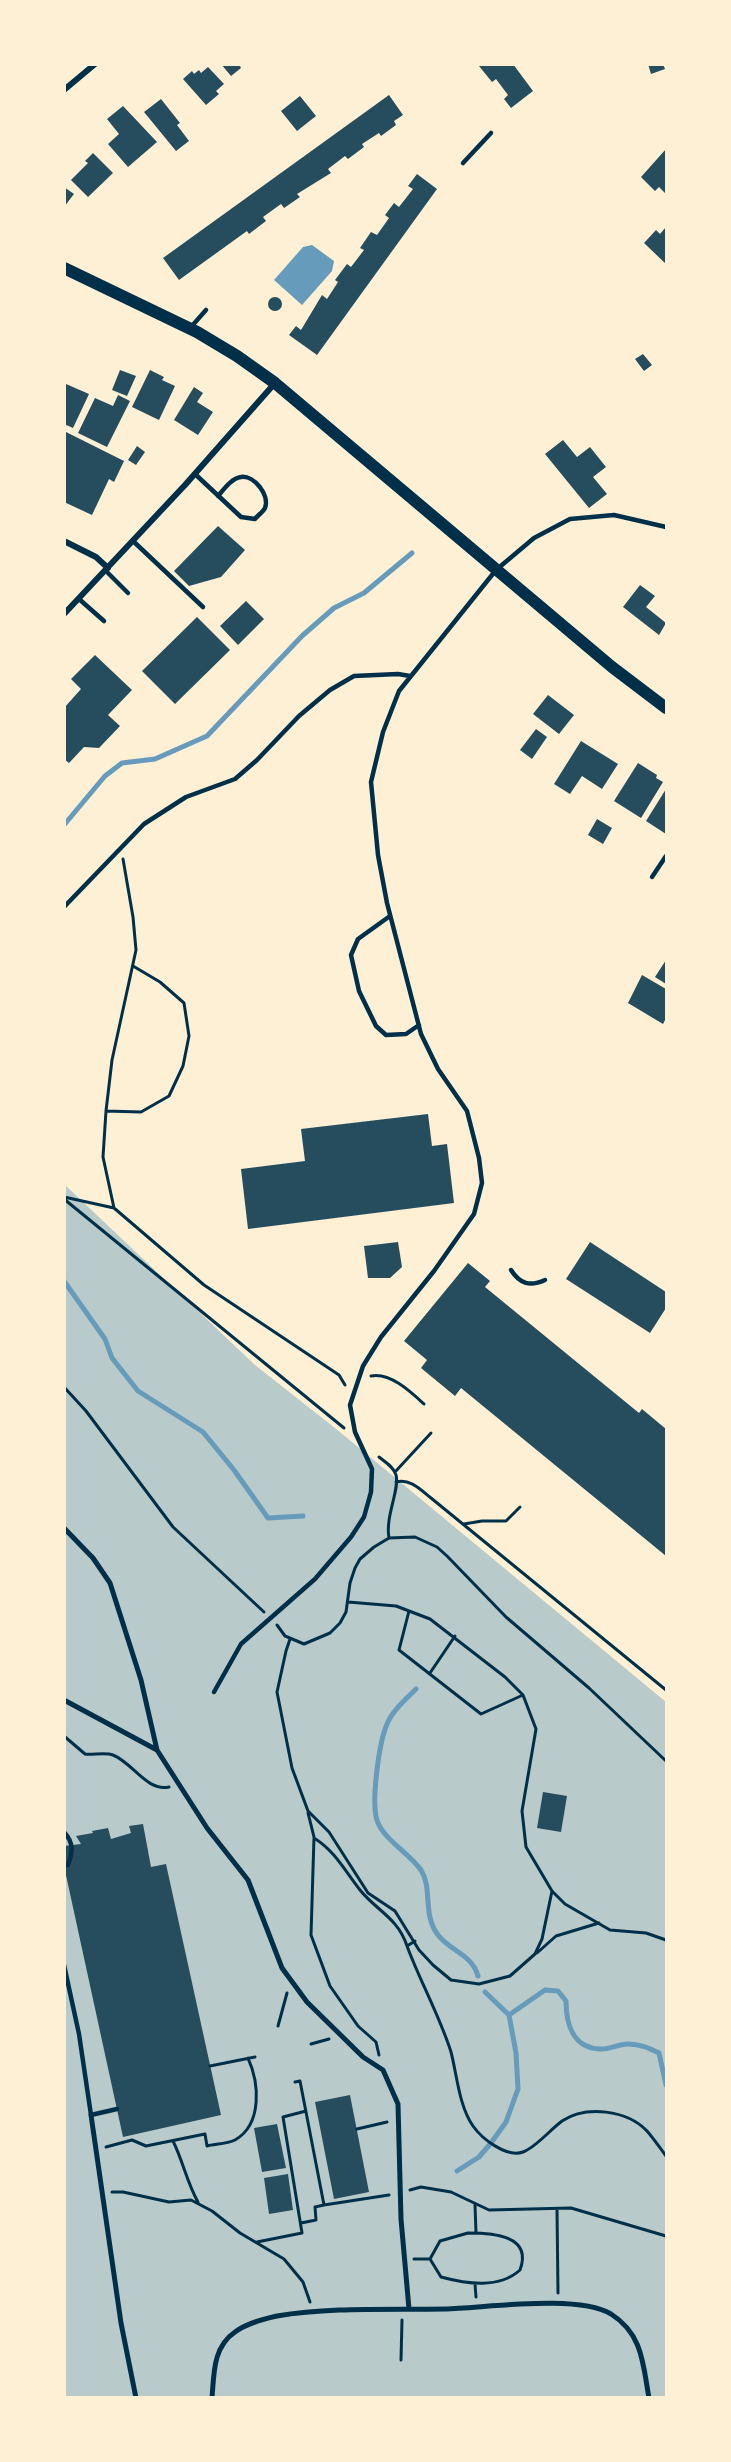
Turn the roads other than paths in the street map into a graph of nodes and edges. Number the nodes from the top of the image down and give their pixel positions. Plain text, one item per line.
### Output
1 (95, 64) edge
2 (64, 90) edge
3 (491, 133) dead end
4 (463, 163) dead end
5 (64, 268) edge
6 (206, 310) dead end
7 (189, 328) junction
8 (275, 383) junction
9 (195, 474) junction
10 (218, 496) junction
11 (666, 528) edge
12 (64, 540) edge
13 (133, 541) junction
14 (107, 569) junction
15 (496, 570) junction
16 (128, 593) dead end
17 (79, 599) junction
18 (203, 607) dead end
19 (64, 614) edge
20 (104, 621) dead end
21 (410, 676) junction
22 (666, 708) edge
23 (666, 856) edge
24 (652, 877) dead end
25 (64, 907) edge
26 (390, 916) junction
27 (419, 1025) junction
28 (512, 1270) dead end
29 (545, 1280) dead end
30 (64, 1528) edge
31 (214, 1692) dead end
32 (64, 1700) edge
33 (157, 1750) junction
34 (64, 1832) edge
35 (64, 1865) edge
36 (64, 1965) edge
37 (117, 2109) dead end
38 (91, 2115) junction
39 (409, 2309) junction
40 (136, 2397) edge
41 (212, 2397) edge
42 (649, 2397) edge

1 - 2 street
3 - 4 lane
5 - 7 main road
6 - 7 lane
7 - 8 main road
8 - 9 street
8 - 15 main road
9 - 10 lane
9 - 13 street
10 - 10 lane
11 - 15 lane
12 - 14 street
13 - 14 street
13 - 18 lane
14 - 16 lane
14 - 17 street
15 - 21 lane
15 - 22 main road
17 - 19 street
17 - 20 lane
21 - 25 lane
21 - 26 lane
23 - 24 lane
26 - 27 lane
26 - 27 lane
27 - 31 lane
28 - 29 lane
30 - 33 street
32 - 33 street
33 - 39 street
34 - 35 lane
36 - 38 lane
37 - 38 lane
38 - 40 street
39 - 41 street
39 - 42 street

